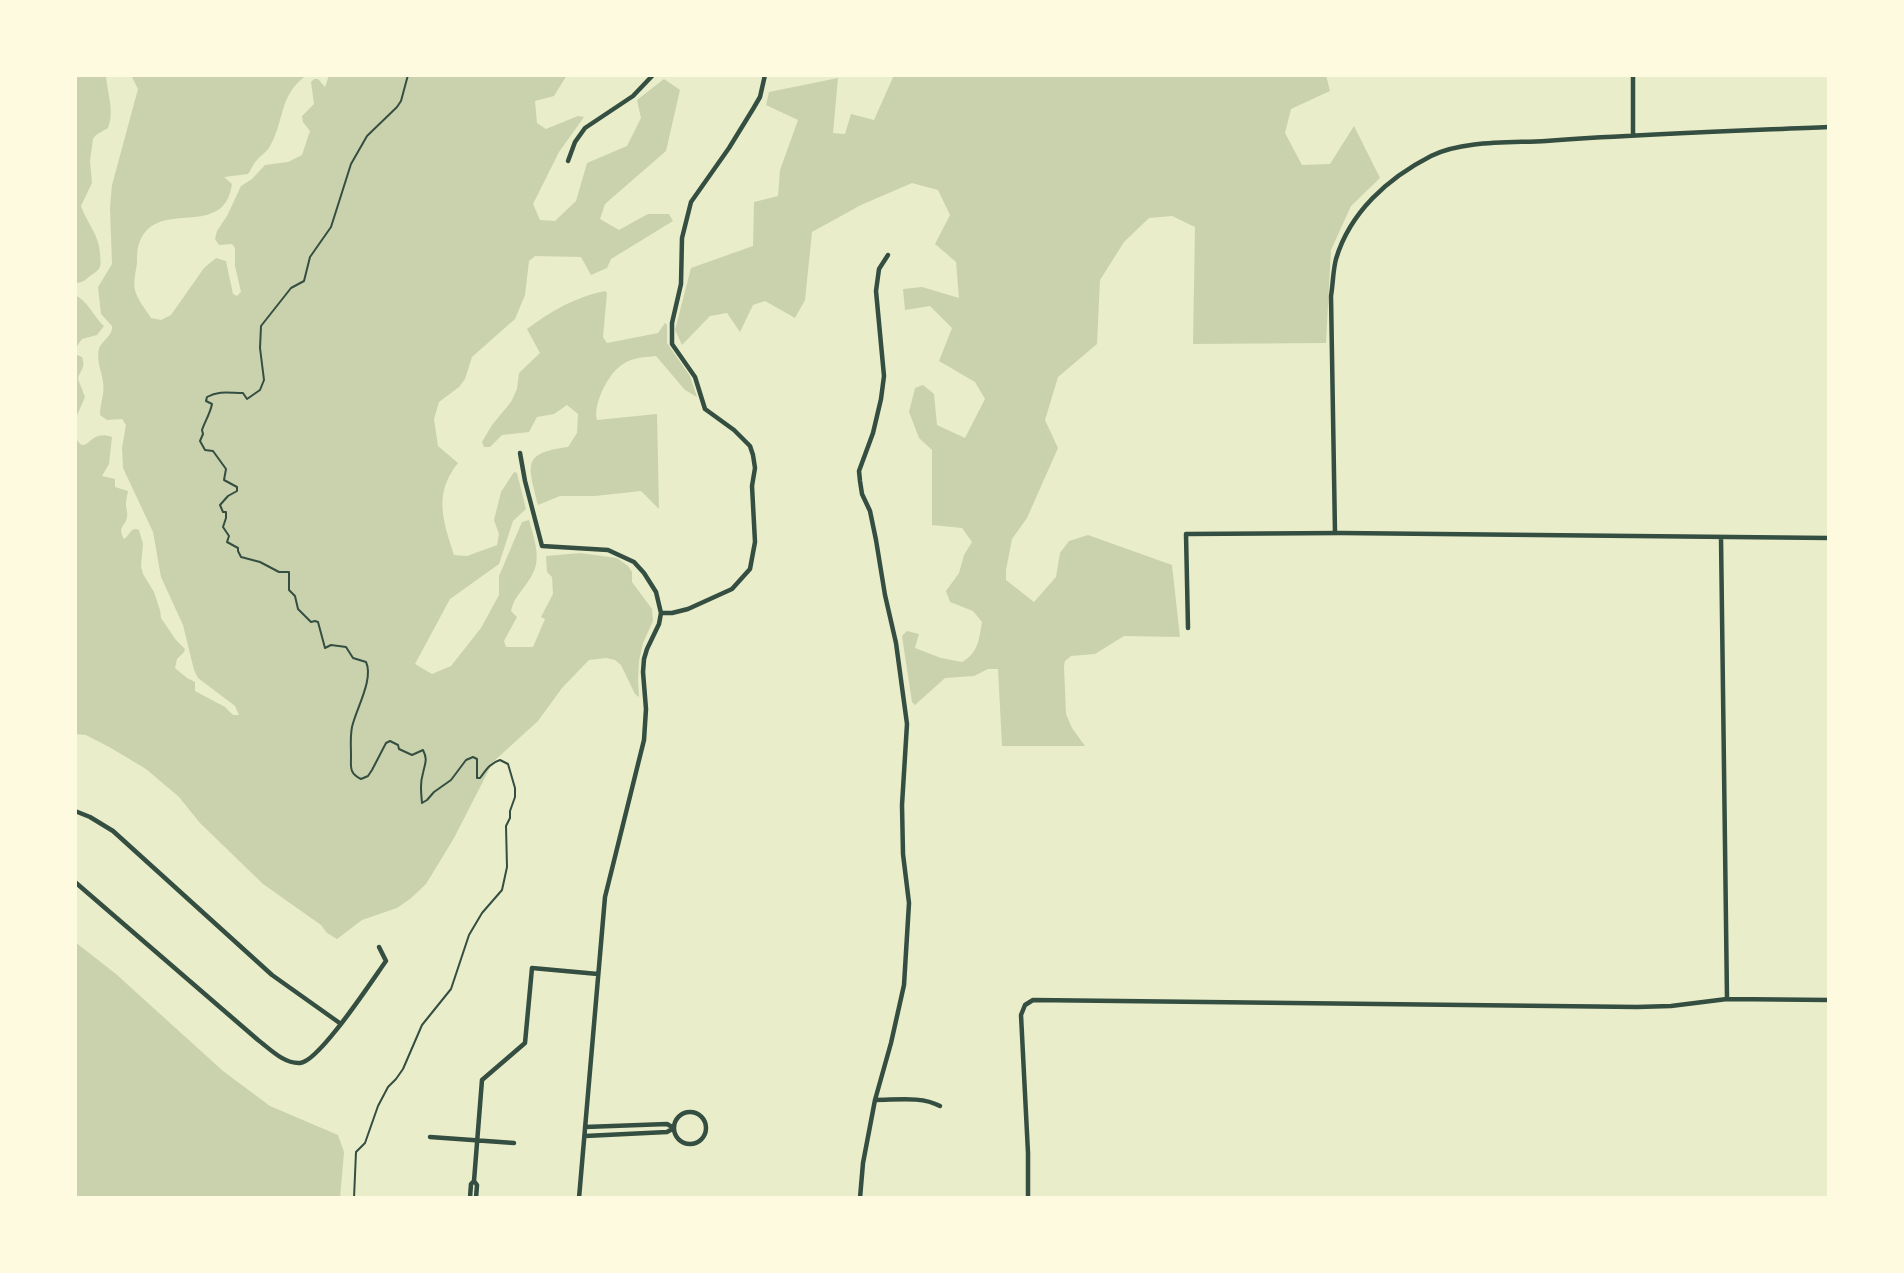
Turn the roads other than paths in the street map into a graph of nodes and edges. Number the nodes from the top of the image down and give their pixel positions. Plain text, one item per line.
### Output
1 (653, 75) edge
2 (765, 75) edge
3 (1633, 75) edge
4 (1829, 127) edge
5 (1633, 135) junction
6 (568, 161) dead end
7 (888, 255) dead end
8 (520, 453) dead end
9 (1335, 533) junction
10 (1721, 537) junction
11 (1829, 538) edge
12 (662, 613) junction
13 (1188, 628) dead end
14 (75, 811) edge
15 (75, 882) edge
16 (379, 947) dead end
17 (598, 974) junction
18 (1727, 999) junction
19 (1829, 1000) edge
20 (341, 1024) junction
21 (875, 1100) junction
22 (940, 1106) dead end
23 (586, 1127) junction
24 (674, 1128) junction
25 (585, 1136) junction
26 (430, 1137) dead end
27 (477, 1140) junction
28 (514, 1143) dead end
29 (474, 1181) junction
30 (470, 1198) edge
31 (476, 1198) edge
32 (579, 1198) edge
33 (860, 1198) edge
34 (1028, 1198) edge

1 - 6 street
2 - 12 street
3 - 5 street
4 - 5 street
5 - 9 street
7 - 21 street
8 - 12 street
9 - 10 street
9 - 13 street
10 - 11 street
10 - 18 street
12 - 17 street
14 - 20 street
15 - 20 street
16 - 20 street
17 - 23 street
17 - 27 street
18 - 19 street
18 - 34 street
21 - 22 street
21 - 33 street
23 - 24 street
23 - 25 street
24 - 24 street
24 - 25 street
25 - 32 street
26 - 27 street
27 - 28 street
27 - 29 street
29 - 30 street
29 - 31 street

